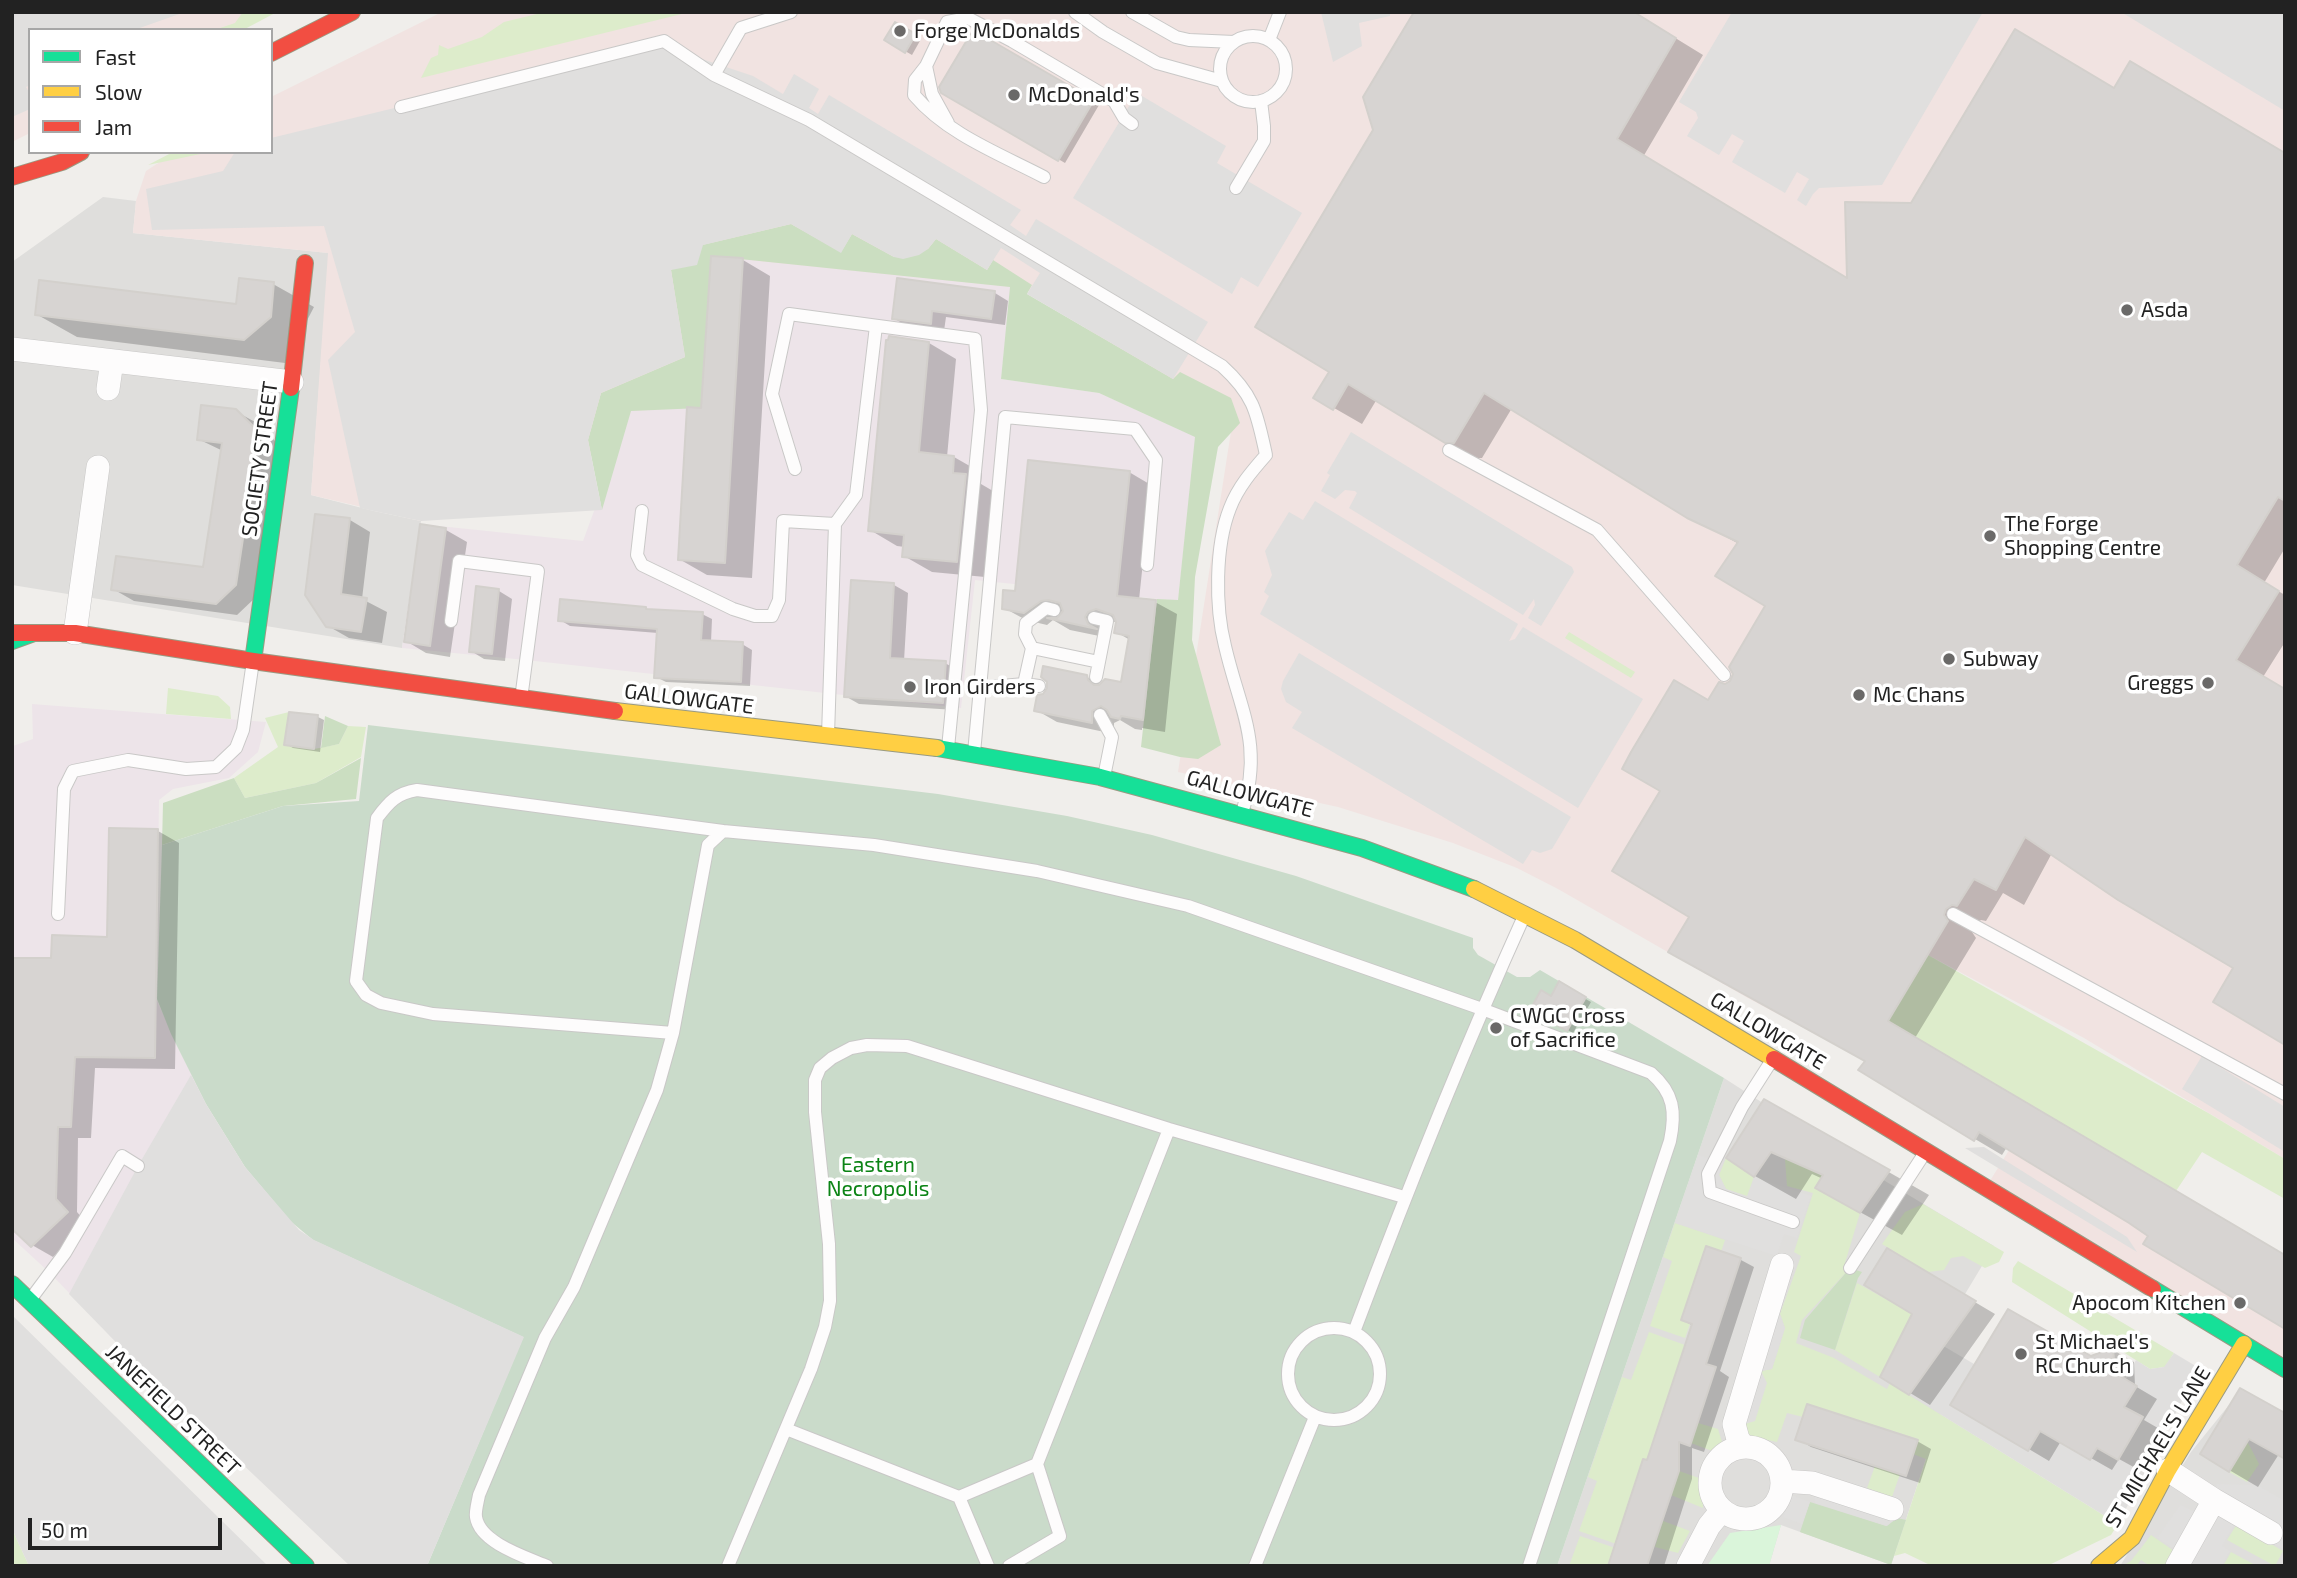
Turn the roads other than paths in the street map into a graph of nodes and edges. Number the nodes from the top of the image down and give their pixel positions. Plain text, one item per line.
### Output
1 (352, 12) edge
2 (790, 12) edge
3 (1075, 12) edge
4 (1132, 12) edge
5 (1280, 12) edge
6 (1269, 40) junction
7 (1234, 43) junction
8 (273, 52) edge
9 (714, 75) junction
10 (1222, 80) junction
11 (1261, 101) junction
12 (401, 107) dead end
13 (1132, 124) dead end
14 (77, 154) edge
15 (62, 162) junction
16 (12, 177) edge
17 (1044, 177) dead end
18 (32, 188) dead end
19 (1236, 188) dead end
20 (305, 263) dead end
21 (876, 326) junction
22 (12, 349) edge
23 (112, 361) junction
24 (292, 382) junction
25 (108, 388) dead end
26 (1449, 450) dead end
27 (98, 467) dead end
28 (795, 470) dead end
29 (642, 511) dead end
30 (835, 524) junction
31 (1147, 565) dead end
32 (1054, 610) dead end
33 (25, 616) dead end
34 (1094, 618) dead end
35 (451, 621) dead end
36 (12, 633) edge
37 (34, 633) junction
38 (75, 633) junction
39 (12, 641) edge
40 (1032, 648) junction
41 (253, 661) junction
42 (1099, 662) junction
43 (1724, 675) dead end
44 (1096, 677) dead end
45 (1024, 684) junction
46 (1039, 687) dead end
47 (980, 688) junction
48 (521, 699) junction
49 (1100, 715) dead end
50 (828, 735) junction
51 (948, 749) junction
52 (974, 753) junction
53 (1104, 778) junction
54 (1242, 814) junction
55 (723, 831) junction
56 (58, 914) dead end
57 (1525, 914) junction
58 (1953, 914) dead end
59 (1482, 1009) junction
60 (673, 1033) junction
61 (1773, 1058) junction
62 (2285, 1094) edge
63 (1169, 1129) junction
64 (1926, 1150) junction
65 (138, 1166) dead end
66 (1404, 1198) junction
67 (1793, 1222) dead end
68 (1782, 1265) dead end
69 (1850, 1268) dead end
70 (12, 1284) edge
71 (30, 1301) junction
72 (1354, 1332) junction
73 (2244, 1344) junction
74 (2285, 1368) edge
75 (1315, 1417) junction
76 (786, 1429) junction
77 (1744, 1447) junction
78 (1037, 1464) junction
79 (2168, 1470) junction
80 (1782, 1481) junction
81 (959, 1497) junction
82 (2214, 1500) junction
83 (1892, 1509) dead end
84 (1721, 1510) junction
85 (2271, 1533) dead end
86 (306, 1566) edge
87 (547, 1566) edge
88 (728, 1566) edge
89 (988, 1566) edge
90 (1009, 1566) edge
91 (1255, 1566) edge
92 (1529, 1566) edge
93 (1688, 1566) edge
94 (2099, 1566) edge
95 (2176, 1566) edge

1 - 8 street
2 - 9 lane
3 - 10 lane
4 - 7 lane
5 - 6 lane
6 - 7 lane
6 - 11 lane
7 - 10 lane
9 - 12 lane
9 - 54 lane
10 - 11 lane
11 - 19 lane
13 - 17 lane
14 - 15 street
15 - 16 street
15 - 18 street
20 - 24 street, SOCIETY STREET
21 - 28 lane
21 - 30 lane
21 - 51 lane
22 - 23 street
23 - 24 street
23 - 25 street
24 - 41 street, SOCIETY STREET
26 - 43 lane
27 - 38 street
29 - 30 lane
30 - 50 lane
31 - 47 lane
32 - 40 lane
33 - 38 street, GALLOWGATE
34 - 42 lane
35 - 48 lane
36 - 37 street, GALLOWGATE
37 - 38 street, GALLOWGATE
37 - 39 street
38 - 41 street, GALLOWGATE
40 - 42 lane
40 - 45 lane
41 - 48 street, GALLOWGATE
41 - 56 lane
42 - 44 lane
45 - 46 lane
45 - 47 lane
47 - 52 lane
48 - 50 street, GALLOWGATE
49 - 53 lane
50 - 51 street, GALLOWGATE
51 - 52 street, GALLOWGATE
52 - 53 street, GALLOWGATE
53 - 54 street, GALLOWGATE
54 - 57 street, GALLOWGATE
55 - 59 lane
55 - 60 lane
55 - 60 lane
57 - 59 lane
57 - 61 street, GALLOWGATE
58 - 62 lane
59 - 66 lane
59 - 92 lane
60 - 87 lane
61 - 64 street, GALLOWGATE
61 - 67 lane
63 - 66 lane
63 - 76 lane
63 - 78 lane
64 - 69 lane
64 - 73 street, GALLOWGATE
65 - 71 lane
66 - 72 lane
68 - 77 street
70 - 71 street, JANEFIELD STREET
71 - 86 street, JANEFIELD STREET
72 - 75 lane
72 - 75 lane
73 - 74 street, GALLOWGATE
73 - 79 street, ST MICHAEL'S LANE
75 - 91 lane
76 - 81 lane
76 - 88 lane
77 - 80 street
77 - 84 street
78 - 81 lane
78 - 90 lane
79 - 82 street
79 - 94 street, ST MICHAEL'S LANE
80 - 83 street
80 - 84 street
81 - 89 lane
82 - 85 street
82 - 95 street
84 - 93 street

